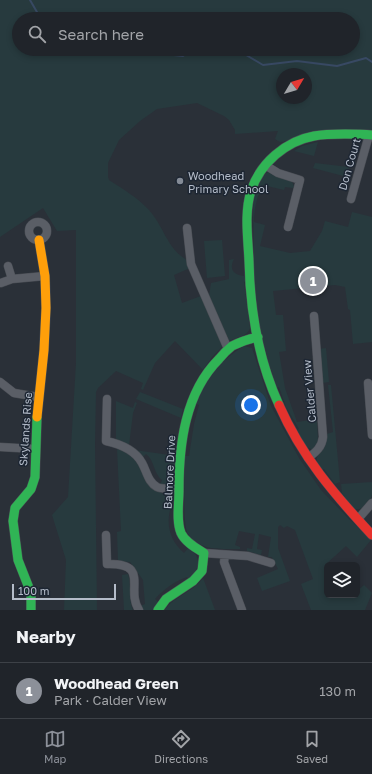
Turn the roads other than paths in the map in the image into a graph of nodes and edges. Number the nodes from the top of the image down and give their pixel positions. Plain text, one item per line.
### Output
1 (370, 135) edge
2 (265, 165) junction
3 (351, 199) dead end
4 (288, 227) dead end
5 (187, 228) dead end
6 (39, 240) dead end
7 (8, 266) dead end
8 (45, 276) junction
9 (12, 278) junction
10 (1, 283) dead end
11 (314, 316) dead end
12 (258, 337) junction
13 (228, 349) junction
14 (0, 382) edge
15 (368, 383) dead end
16 (38, 397) junction
17 (107, 399) dead end
18 (372, 435) edge
19 (0, 447) edge
20 (36, 448) junction
21 (308, 458) junction
22 (179, 488) junction
23 (372, 503) edge
24 (358, 519) junction
25 (106, 535) dead end
26 (372, 535) edge
27 (204, 553) junction
28 (225, 555) junction
29 (271, 563) dead end
30 (31, 610) edge
31 (139, 610) edge
32 (158, 610) edge
33 (242, 610) edge

1 - 2 street
1 - 3 street, Don Court
2 - 4 street
2 - 12 street
5 - 13 street
6 - 8 street, Skylands Rise
7 - 9 street
8 - 9 street
8 - 16 street, Skylands Rise
9 - 10 street
11 - 21 street, Calder View
12 - 13 street, Balmore Drive
12 - 21 street
13 - 22 street, Balmore Drive
14 - 16 street
15 - 18 street
16 - 20 street, Skylands Rise
17 - 22 street
19 - 20 street
20 - 30 street, Skylands Rise
21 - 24 street
22 - 27 street, Balmore Drive
23 - 24 street
24 - 26 street
25 - 31 street
27 - 28 street
27 - 32 street
28 - 29 street
28 - 33 street

